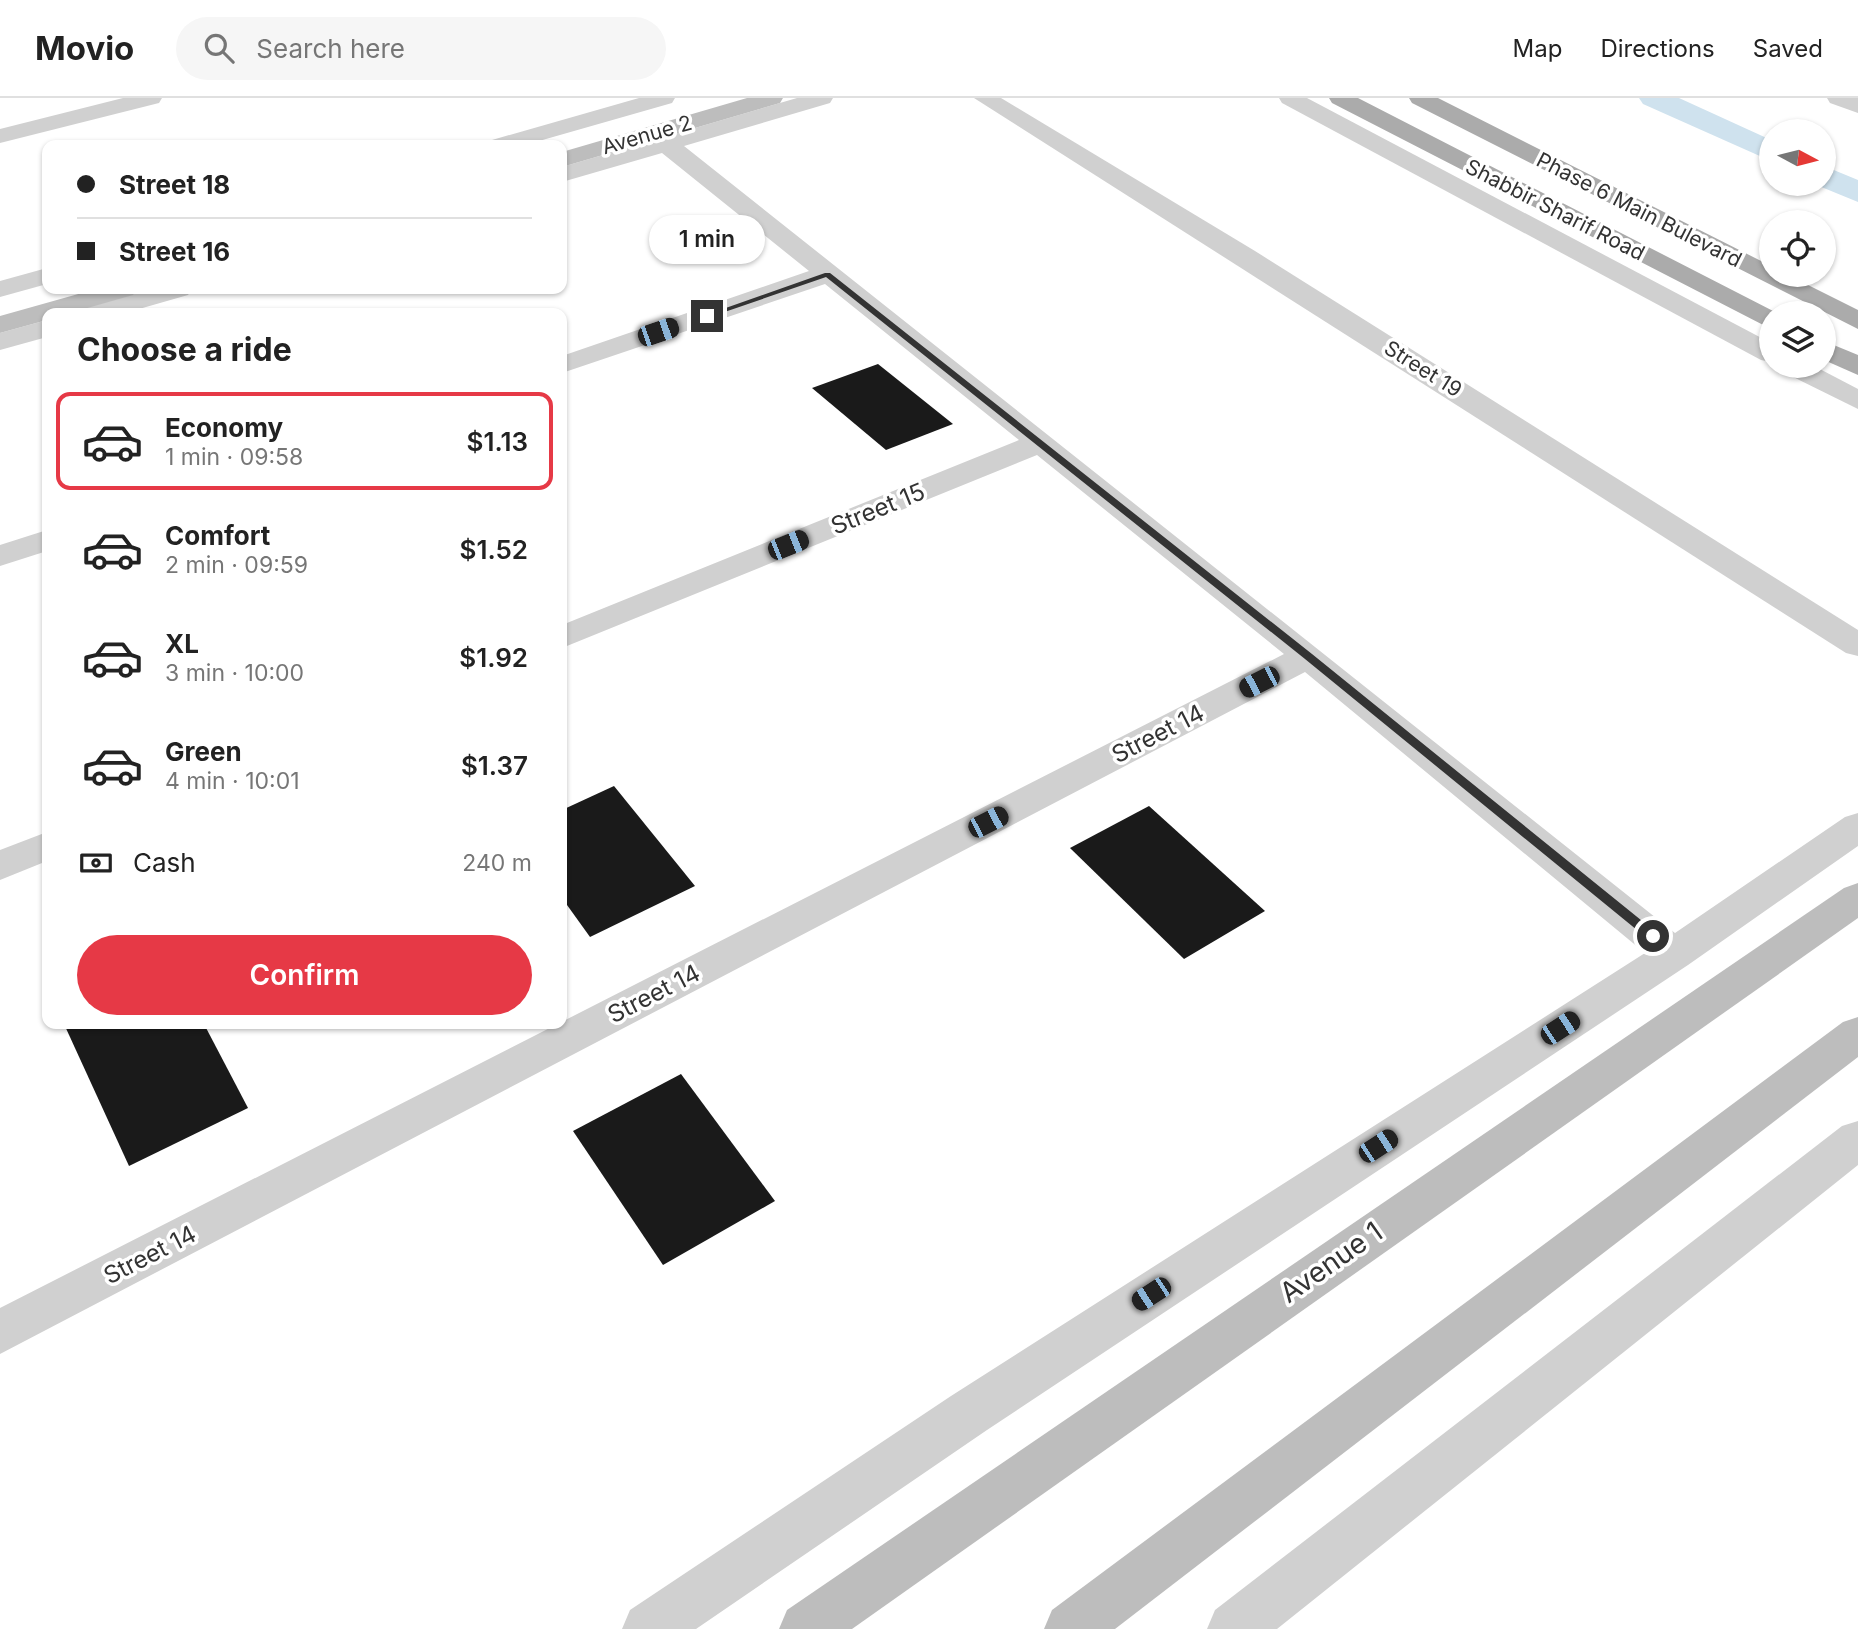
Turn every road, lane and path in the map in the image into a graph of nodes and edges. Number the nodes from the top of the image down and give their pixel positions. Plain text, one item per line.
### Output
1 (151, 98) edge
2 (664, 98) edge
3 (712, 98) edge
4 (772, 98) edge
5 (822, 98) edge
6 (985, 98) edge
7 (1290, 98) edge
8 (1340, 98) edge
9 (1411, 98) edge
10 (1838, 98) edge
11 (615, 104) edge
12 (1430, 104) edge
13 (1858, 106) edge
14 (1408, 134) junction
15 (0, 136) edge
16 (514, 140) edge
17 (566, 140) edge
18 (666, 144) junction
19 (1377, 144) junction
20 (567, 159) edge
21 (567, 174) edge
22 (827, 274) junction
23 (42, 277) edge
24 (0, 289) edge
25 (42, 292) edge
26 (107, 294) edge
27 (162, 294) edge
28 (0, 304) edge
29 (59, 308) edge
30 (113, 308) edge
31 (42, 313) edge
32 (1759, 315) edge
33 (1858, 321) edge
34 (0, 325) edge
35 (42, 329) edge
36 (0, 342) edge
37 (1759, 348) edge
38 (567, 363) edge
39 (1816, 378) edge
40 (1858, 400) edge
41 (1039, 443) junction
42 (42, 542) edge
43 (0, 556) edge
44 (567, 635) edge
45 (1858, 645) edge
46 (1308, 656) junction
47 (1858, 827) edge
48 (42, 848) edge
49 (0, 866) edge
50 (1858, 898) edge
51 (1674, 954) junction
52 (1858, 1034) edge
53 (1858, 1139) edge
54 (0, 1332) edge
55 (649, 1629) edge
56 (806, 1629) edge
57 (1071, 1629) edge
58 (1234, 1629) edge

1 - 15 street
2 - 11 street
3 - 17 main road, Avenue 2
4 - 20 main road, Avenue 2
5 - 18 street
6 - 45 street, Street 19
7 - 19 street
8 - 14 main road, Shabbir Sharif Road
9 - 12 main road, Phase 6 Main Bulevard
10 - 13 street
11 - 16 street
12 - 33 main road, Phase 6 Main Bulevard
14 - 19 main road
14 - 32 main road, Shabbir Sharif Road
18 - 21 street
18 - 22 street
19 - 37 street
22 - 38 street
22 - 41 street
23 - 24 street
25 - 28 main road
26 - 29 main road
27 - 30 street
31 - 34 main road
35 - 36 street
39 - 40 street
41 - 44 street, Street 15
41 - 46 street
42 - 43 street
46 - 51 street
46 - 54 street, Street 14
47 - 51 street
48 - 49 street
50 - 56 main road, Avenue 1
51 - 55 street
52 - 57 main road
53 - 58 street

